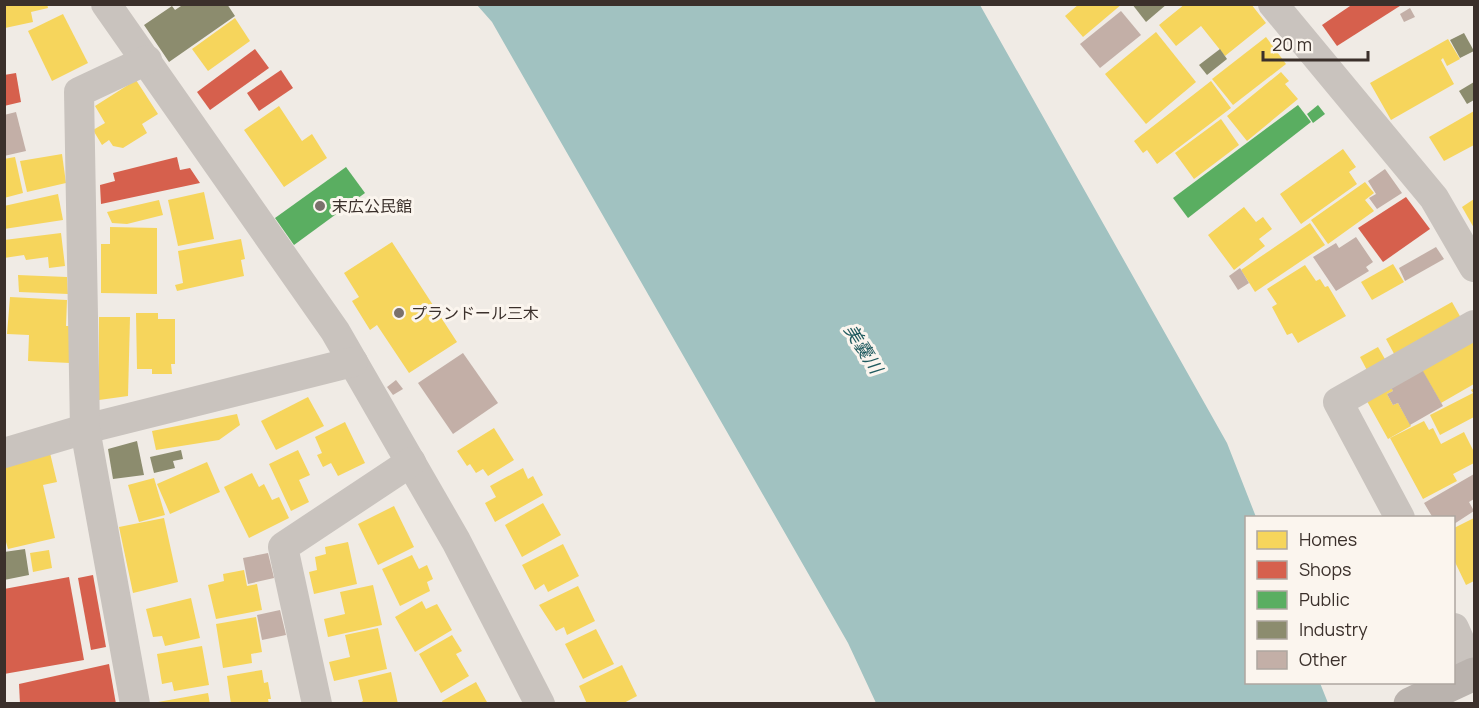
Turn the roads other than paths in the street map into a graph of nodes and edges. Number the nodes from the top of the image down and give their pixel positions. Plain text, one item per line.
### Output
1 (106, 4) edge
2 (1273, 4) edge
3 (147, 60) junction
4 (1474, 267) edge
5 (1474, 325) edge
6 (353, 362) junction
7 (85, 429) junction
8 (4, 453) edge
9 (411, 462) junction
10 (1399, 516) edge
11 (1455, 630) edge
12 (1474, 673) edge
13 (1455, 682) edge
14 (1451, 684) edge
15 (135, 704) edge
16 (317, 704) edge
17 (540, 704) edge
18 (1410, 704) edge

1 - 3 street
2 - 4 street
3 - 6 street
3 - 7 street
5 - 10 street
6 - 7 street
6 - 9 street
7 - 8 street
7 - 15 street
9 - 16 street
9 - 17 street
11 - 12 street
12 - 13 street
14 - 18 street

